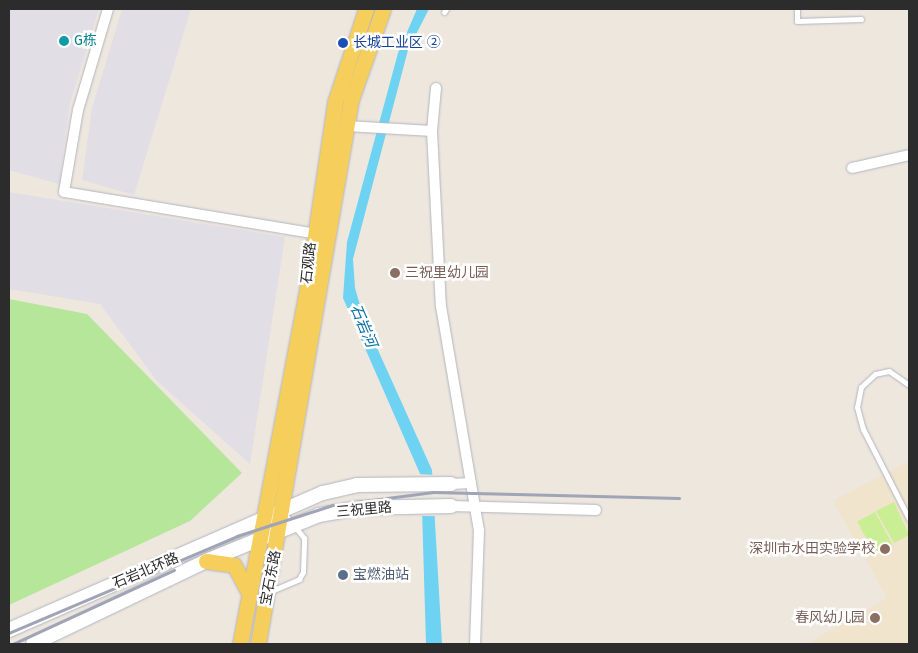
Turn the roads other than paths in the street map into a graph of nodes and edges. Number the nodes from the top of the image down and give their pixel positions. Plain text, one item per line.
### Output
1 (108, 9) edge
2 (366, 9) edge
3 (383, 9) edge
4 (797, 9) edge
5 (861, 19) dead end
6 (436, 88) dead end
7 (347, 126) junction
8 (432, 131) junction
9 (909, 155) edge
10 (852, 168) dead end
11 (312, 233) junction
12 (909, 385) edge
13 (471, 483) junction
14 (447, 484) joint
15 (448, 506) joint
16 (475, 507) junction
17 (596, 510) dead end
18 (283, 511) junction
19 (909, 519) edge
20 (263, 520) junction
21 (286, 527) junction
22 (260, 537) junction
23 (206, 561) junction
24 (268, 592) junction
25 (248, 593) junction
26 (9, 630) edge
27 (33, 644) edge
28 (240, 644) edge
29 (258, 644) edge
30 (476, 644) edge

1 - 11 street
2 - 11 main road, 石观路
3 - 7 main road, 石观路
4 - 5 lane
6 - 8 street
7 - 8 street
7 - 18 main road, 石观路
8 - 13 street
9 - 10 street
11 - 20 main road, 石观路
12 - 19 lane
13 - 14 street
13 - 16 street
14 - 18 main road, 三祝里路
15 - 16 street
15 - 21 main road, 三祝里路
16 - 17 street
16 - 30 street
18 - 20 main road, 石岩北环路
18 - 21 main road, 宝石东路
20 - 22 main road, 宝石东路
20 - 26 main road, 石岩北环路
21 - 22 main road, 石岩北环路
21 - 24 main road, 宝石东路
21 - 24 lane
22 - 23 main road, 石岩北环路
22 - 25 main road, 宝石东路
23 - 25 main road
23 - 27 main road, 石岩北环路
24 - 29 main road, 宝石东路
25 - 28 main road, 宝石东路

